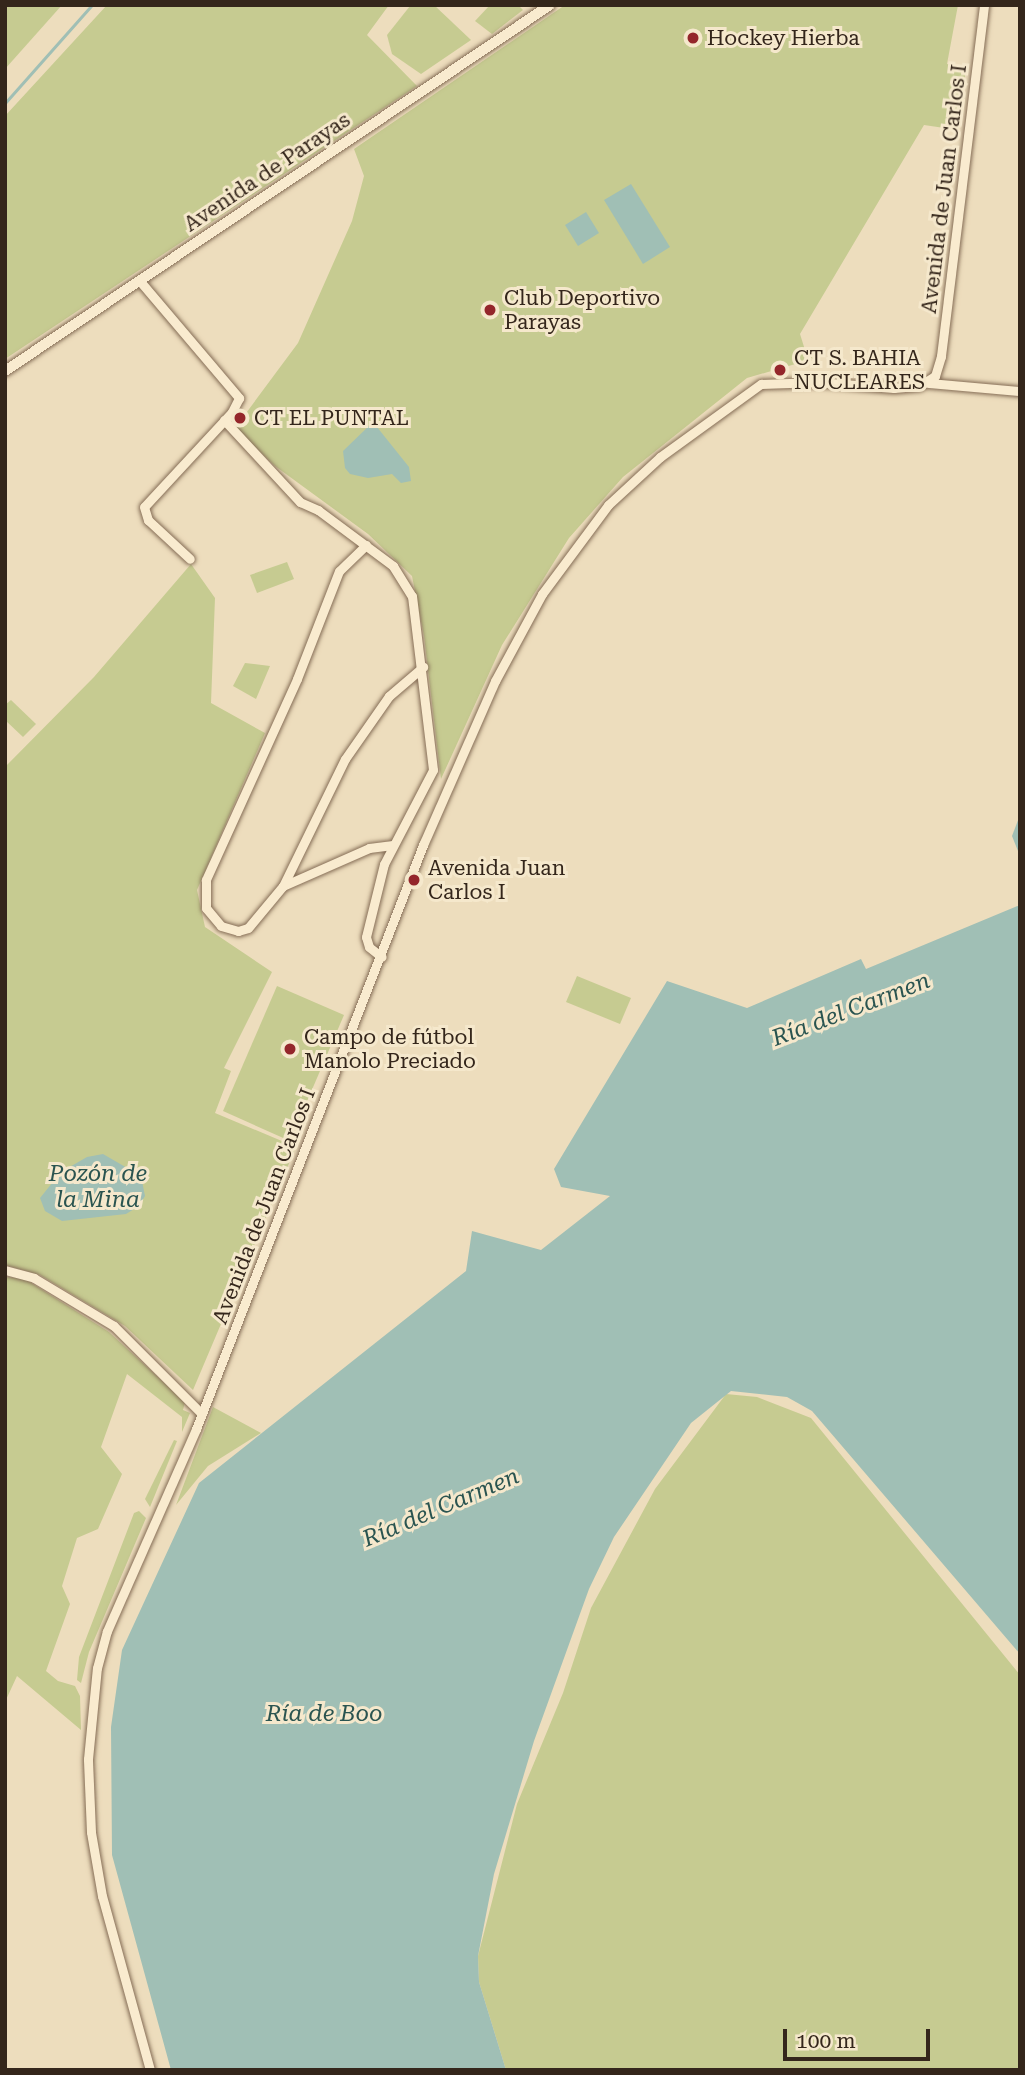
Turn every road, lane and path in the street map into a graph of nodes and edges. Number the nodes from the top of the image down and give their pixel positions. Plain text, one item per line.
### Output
1 (550, 5) edge
2 (984, 5) edge
3 (139, 280) junction
4 (5, 371) edge
5 (928, 383) junction
6 (1020, 391) edge
7 (224, 420) junction
8 (366, 544) junction
9 (190, 559) dead end
10 (423, 667) junction
11 (393, 845) junction
12 (283, 886) junction
13 (382, 957) junction
14 (5, 1270) edge
15 (202, 1414) junction
16 (150, 2070) edge

1 - 3 street, Avenida de Parayas
2 - 5 street, Avenida de Juan Carlos I
3 - 4 street, Avenida de Parayas
3 - 7 street
5 - 6 street
5 - 13 street, Avenida de Juan Carlos I
7 - 8 street
7 - 9 street
8 - 10 street
8 - 12 street
10 - 11 street
10 - 12 street
11 - 12 street
11 - 13 street
13 - 15 street, Avenida de Juan Carlos I
14 - 15 street
15 - 16 street, Avenida de Juan Carlos I

